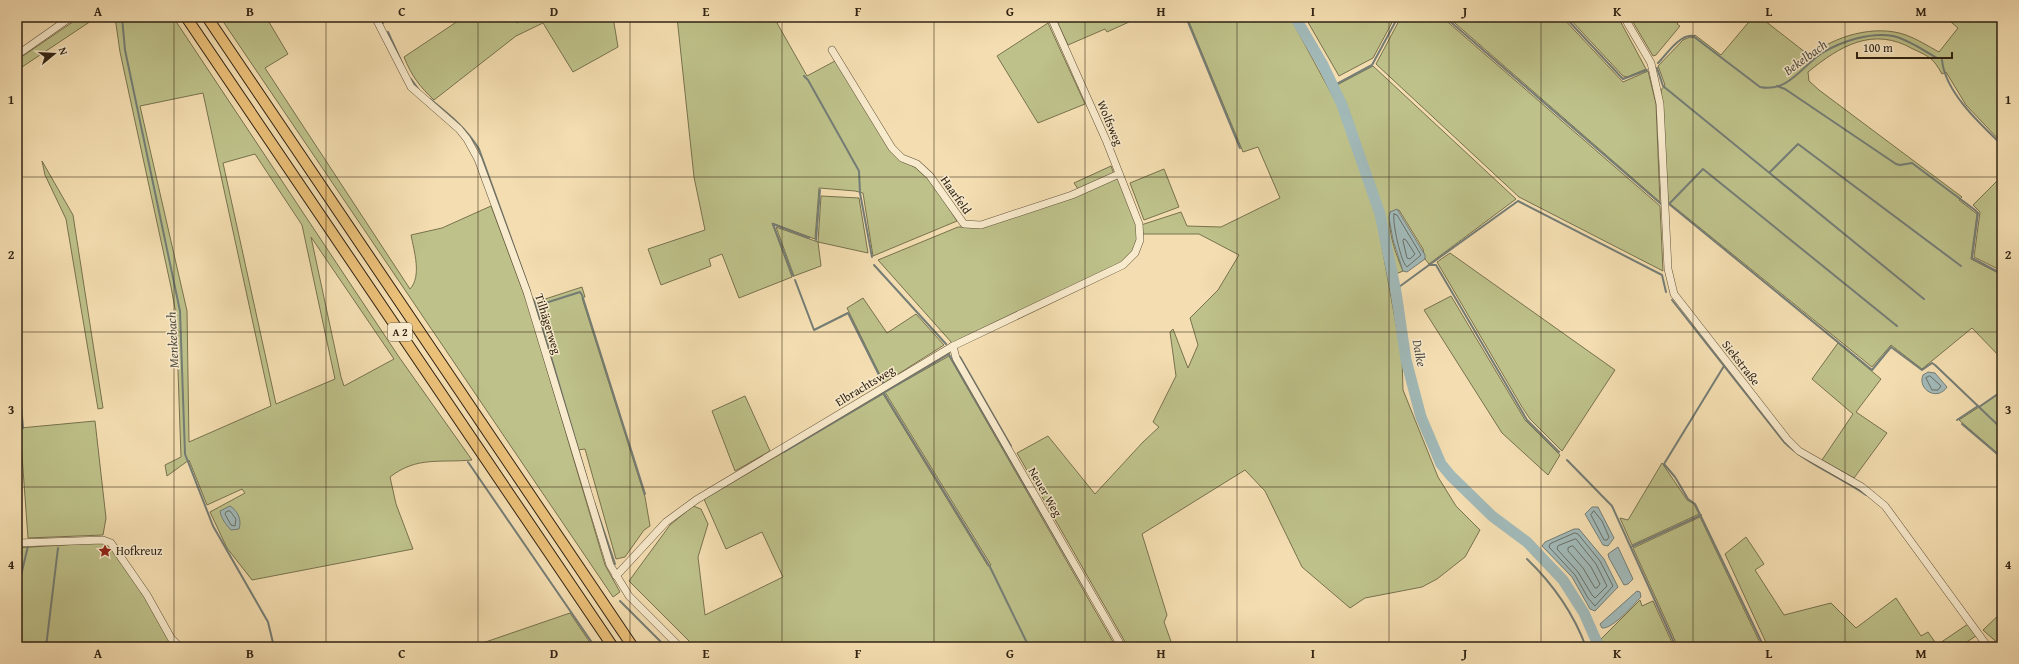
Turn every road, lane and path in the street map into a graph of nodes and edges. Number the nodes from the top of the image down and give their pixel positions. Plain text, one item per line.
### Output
1 (71, 17) edge
2 (186, 17) edge
3 (207, 17) edge
4 (375, 17) edge
5 (1051, 17) edge
6 (1624, 17) edge
7 (832, 50) dead end
8 (17, 55) edge
9 (1119, 174) junction
10 (1140, 240) joint
11 (953, 346) junction
12 (17, 543) edge
13 (616, 576) junction
14 (180, 647) edge
15 (613, 647) edge
16 (633, 647) edge
17 (680, 647) edge
18 (1122, 647) edge
19 (1988, 647) edge

1 - 8 street
2 - 15 highway, A 2
3 - 16 highway, A 2
4 - 13 street, Tilhägerweg
5 - 9 street, Wolfsweg
6 - 19 street, Siekstraße
7 - 9 street, Haarfeld
9 - 10 street, Wolfsweg
10 - 11 street, Elbrachtsweg
11 - 13 street, Elbrachtsweg
11 - 18 street, Neuer Weg
12 - 14 street
13 - 17 street, Tilhägerweg

